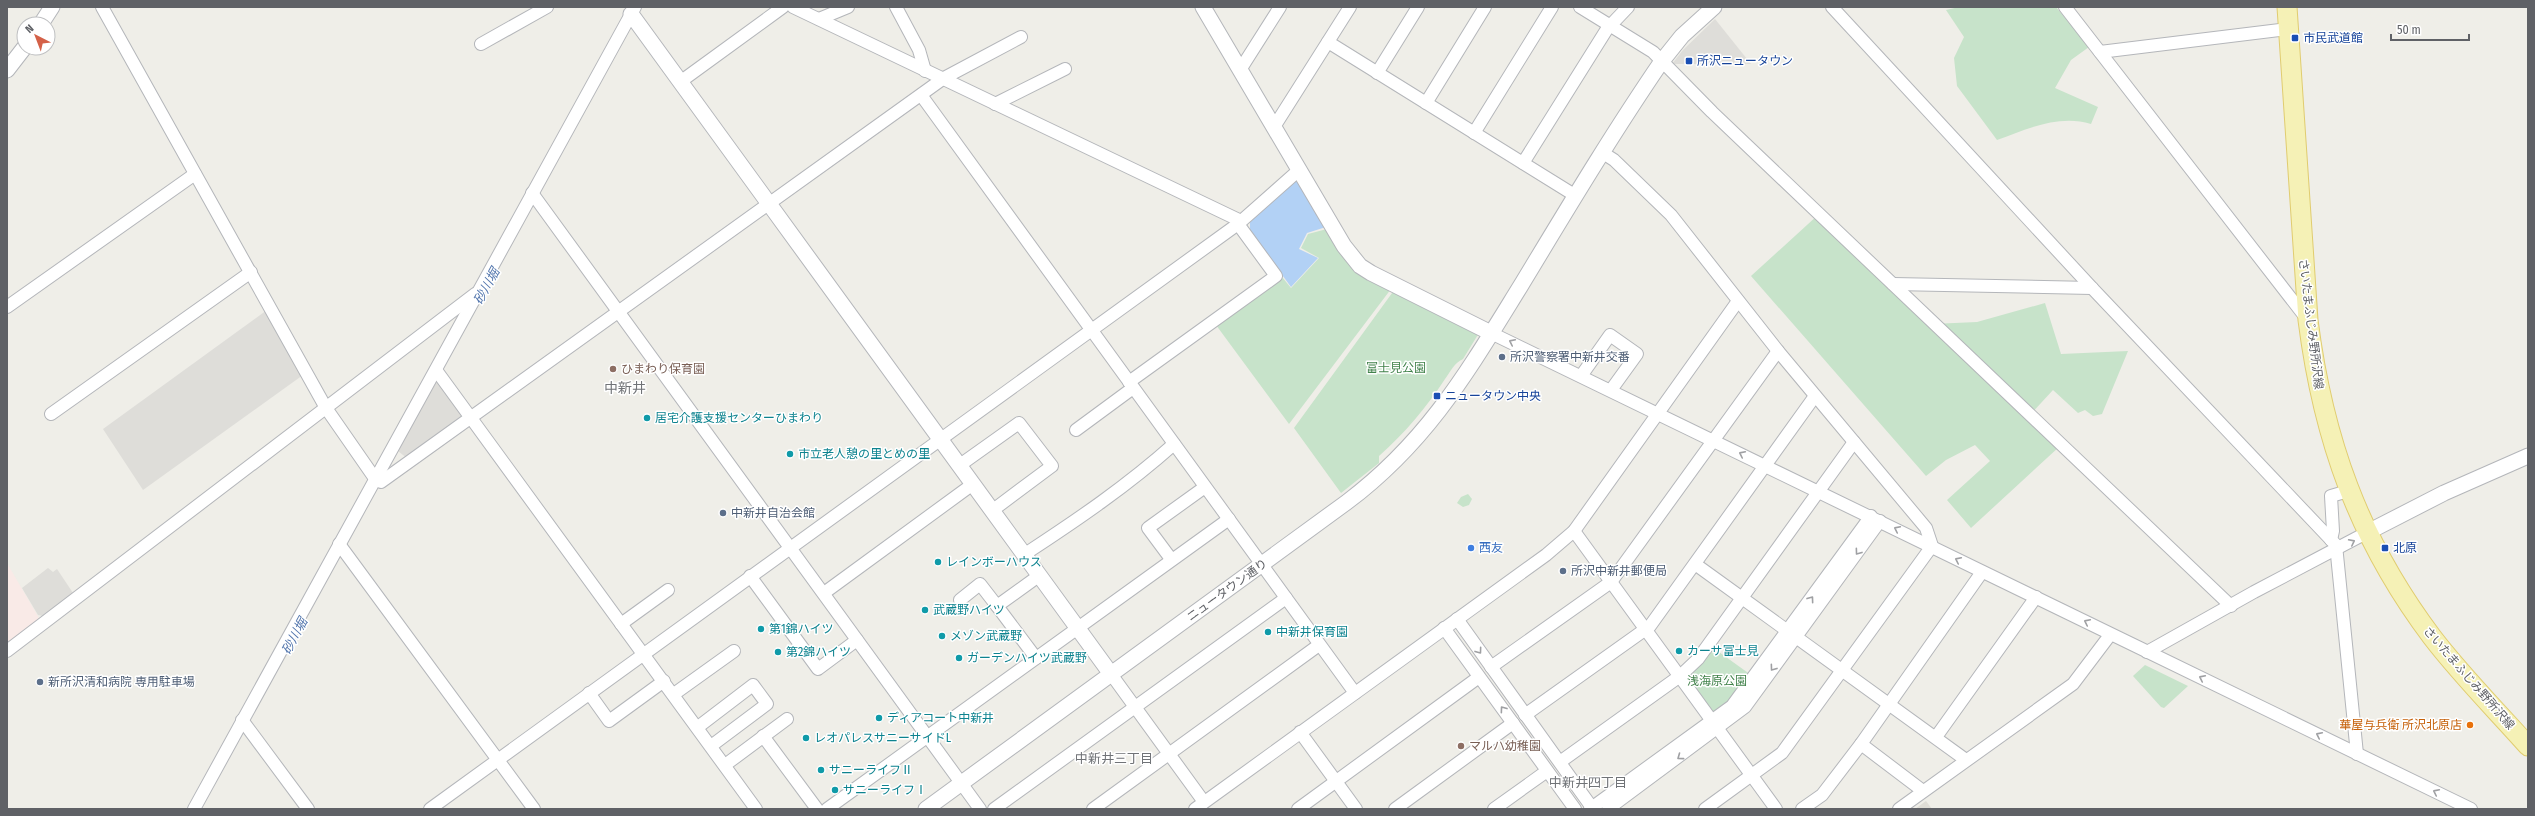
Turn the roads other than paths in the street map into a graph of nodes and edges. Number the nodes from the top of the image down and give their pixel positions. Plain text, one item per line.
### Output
1 (52, 7) edge
2 (102, 7) edge
3 (547, 7) edge
4 (783, 7) edge
5 (793, 7) edge
6 (848, 7) edge
7 (896, 7) edge
8 (1280, 7) edge
9 (1350, 7) edge
10 (1418, 7) edge
11 (1485, 7) edge
12 (1552, 7) edge
13 (1580, 7) edge
14 (1628, 7) edge
15 (1714, 7) edge
16 (1832, 7) edge
17 (2065, 7) edge
18 (2287, 7) edge
19 (630, 9) edge
20 (1208, 10) edge
21 (47, 16) edge
22 (819, 19) junction
23 (1610, 26) junction
24 (2288, 29) junction
25 (1021, 37) dead end
26 (1328, 42) junction
27 (481, 44) dead end
28 (2100, 52) junction
29 (18, 56) edge
30 (1662, 61) junction
31 (1065, 69) dead end
32 (7, 70) edge
33 (1240, 70) junction
34 (925, 71) junction
35 (1377, 73) junction
36 (944, 78) junction
37 (680, 82) junction
38 (921, 95) junction
39 (1426, 103) junction
40 (995, 104) junction
41 (1274, 127) junction
42 (1474, 133) junction
43 (1603, 154) junction
44 (1523, 163) junction
45 (1299, 170) junction
46 (195, 174) junction
47 (532, 193) junction
48 (1576, 196) junction
49 (770, 204) junction
50 (1239, 223) junction
51 (251, 272) junction
52 (1893, 284) junction
53 (2092, 288) junction
54 (479, 290) junction
55 (1738, 301) junction
56 (7, 307) edge
57 (620, 312) junction
58 (2308, 320) junction
59 (1090, 329) junction
60 (1492, 333) junction
61 (1778, 351) junction
62 (436, 370) junction
63 (1581, 376) junction
64 (1131, 385) junction
65 (1611, 390) junction
66 (1815, 396) junction
67 (326, 408) junction
68 (1659, 413) junction
69 (51, 414) dead end
70 (472, 417) junction
71 (1076, 430) dead end
72 (941, 438) junction
73 (1713, 440) junction
74 (1854, 442) junction
75 (1174, 444) junction
76 (2528, 456) edge
77 (960, 465) junction
78 (1766, 466) junction
79 (376, 480) junction
80 (973, 484) junction
81 (1205, 487) junction
82 (1819, 490) junction
83 (2348, 491) junction
84 (993, 510) junction
85 (1876, 518) junction
86 (1229, 519) junction
87 (1574, 531) junction
88 (2368, 532) junction
89 (339, 544) junction
90 (2334, 545) junction
91 (1932, 546) junction
92 (789, 548) junction
93 (1025, 554) junction
94 (1171, 559) junction
95 (1262, 564) junction
96 (1695, 564) junction
97 (1982, 572) junction
98 (1040, 575) junction
99 (750, 576) junction
100 (1610, 582) junction
101 (668, 590) dead end
102 (824, 593) junction
103 (1742, 597) junction
104 (2036, 597) junction
105 (1286, 598) junction
106 (960, 600) dead end
107 (997, 606) junction
108 (2231, 606) junction
109 (1456, 619) junction
110 (621, 624) junction
111 (1078, 628) junction
112 (1444, 628) junction
113 (1645, 629) junction
114 (1792, 634) junction
115 (2110, 635) junction
116 (857, 640) junction
117 (1318, 644) junction
118 (7, 651) edge
119 (734, 651) dead end
120 (2147, 652) junction
121 (644, 654) junction
122 (1036, 658) junction
123 (1491, 667) junction
124 (1843, 670) junction
125 (1111, 674) junction
126 (1680, 676) junction
127 (1479, 677) junction
128 (664, 681) junction
129 (589, 693) junction
130 (1355, 693) junction
131 (674, 694) junction
132 (1889, 704) junction
133 (1136, 706) junction
134 (1525, 715) junction
135 (787, 719) dead end
136 (242, 720) junction
137 (1513, 723) junction
138 (1714, 725) junction
139 (698, 727) junction
140 (1300, 732) junction
141 (763, 736) junction
142 (928, 736) junction
143 (1936, 737) junction
144 (1861, 744) junction
145 (711, 746) junction
146 (2528, 746) edge
147 (1170, 754) junction
148 (2357, 754) junction
149 (497, 760) junction
150 (1966, 760) junction
151 (1560, 762) junction
152 (725, 765) junction
153 (1547, 770) junction
154 (1751, 776) junction
155 (1336, 782) junction
156 (962, 783) junction
157 (1923, 791) junction
158 (444, 805) edge
159 (1199, 805) edge
160 (194, 809) edge
161 (308, 809) edge
162 (430, 809) edge
163 (534, 809) edge
164 (756, 809) edge
165 (817, 809) edge
166 (827, 809) edge
167 (926, 809) edge
168 (980, 809) edge
169 (994, 809) edge
170 (1093, 809) edge
171 (1298, 809) edge
172 (1356, 809) edge
173 (1395, 809) edge
174 (1494, 809) edge
175 (1575, 809) edge
176 (1592, 809) edge
177 (1608, 809) edge
178 (1705, 809) edge
179 (1776, 809) edge
180 (1802, 809) edge
181 (1899, 809) edge
182 (2471, 809) edge

1 - 21 street
2 - 46 street
3 - 27 street
4 - 37 street
5 - 22 street
6 - 22 street
7 - 34 street
8 - 33 street
9 - 26 street
10 - 35 street
11 - 39 street
12 - 42 street
13 - 23 street
14 - 23 street
15 - 30 street, ニュータウン通り
16 - 53 street
17 - 28 street
18 - 24 main road, さいたまふじみ野所沢線
19 - 37 street
19 - 47 street
20 - 33 street
22 - 34 street
23 - 30 street
23 - 44 street
24 - 28 street
24 - 58 main road, さいたまふじみ野所沢線
25 - 36 street
26 - 35 street
26 - 41 street
28 - 58 street
29 - 32 street
30 - 43 street, ニュータウン通り
30 - 52 street
31 - 40 street
33 - 41 street
34 - 36 street
35 - 39 street
36 - 38 street
36 - 40 street
37 - 49 street
38 - 49 street
38 - 59 street
39 - 42 street
40 - 50 street
41 - 45 street
42 - 44 street
43 - 48 street, ニュータウン通り
43 - 55 street
44 - 48 street
45 - 50 street
45 - 60 street
46 - 51 street
46 - 56 street
47 - 54 street
47 - 57 street
48 - 60 street, ニュータウン通り
49 - 57 street
49 - 72 street
50 - 59 street
50 - 64 street
51 - 67 street
51 - 69 street
52 - 53 street
52 - 108 street
53 - 90 street
54 - 62 street
54 - 67 street
55 - 61 street
55 - 68 street
57 - 70 street
57 - 92 street
58 - 83 main road, さいたまふじみ野所沢線
59 - 64 street
59 - 72 street
63 -> 60 street
60 - 95 street, ニュータウン通り
61 - 66 street
61 - 73 street
62 - 70 street
62 - 79 street
63 - 65 street
63 - 65 street
64 - 71 street
64 - 75 street
65 - 68 street
66 - 74 street
66 - 78 street
67 - 79 street
67 - 118 street
68 - 73 street
68 - 87 street
70 - 79 street
70 - 110 street
72 - 77 street
72 - 92 street
78 -> 73 street
73 - 100 street
74 - 82 street
74 - 91 street
75 - 81 street
75 - 93 street
76 - 88 street
77 - 80 street
77 - 84 street
78 - 82 street
78 - 96 street
79 - 89 street
80 - 84 street
80 - 102 street
81 - 86 street
81 - 94 street
82 - 85 street
82 - 103 street
83 - 88 main road, さいたまふじみ野所沢線
83 - 90 street
84 - 93 street
91 -> 85 street
85 - 114 street
86 - 94 street
86 - 95 street
87 - 100 street
87 - 109 street
90 -> 88 street
88 - 146 main road, さいたまふじみ野所沢線
89 - 136 street
89 - 149 street
90 - 108 street
90 - 148 street
97 -> 91 street
91 - 124 street
92 - 99 street
92 - 102 street
93 - 98 street
94 - 111 street
95 - 105 street
95 - 125 street, ニュータウン通り
96 - 103 street
96 - 113 street
97 - 104 street
97 - 132 street
98 - 107 street
98 - 111 street
99 - 116 street
99 - 121 street
100 - 113 street
100 - 123 street
101 - 110 street
102 - 116 street
103 - 114 street
103 - 126 street
115 -> 104 street
104 - 143 street
105 - 117 street
105 - 133 street
106 - 107 street
107 - 122 street
108 - 120 street
109 - 112 street
109 -> 123 street
110 - 121 street
111 - 122 street
111 - 125 street
112 - 127 street
112 - 130 street
113 - 126 street
113 - 134 street
114 - 124 street
114 - 138 street
115 - 120 street
115 - 150 street
116 - 142 street
117 - 130 street
117 - 147 street
119 - 131 street
148 -> 120 street
121 - 128 street
121 - 129 street
122 - 142 street
123 - 134 street
124 - 132 street
124 - 154 street
125 - 133 street
125 - 156 street, ニュータウン通り
126 - 138 street
126 - 151 street
137 -> 127 street
127 - 155 street
128 - 129 street
128 - 131 street
129 - 149 street
130 - 140 street
131 - 139 street
132 - 143 street
132 - 144 street
133 - 147 street
133 - 169 street
134 - 151 street
135 - 141 street
136 - 160 street
136 - 161 street
137 - 153 street
137 - 173 street
138 - 154 street
138 - 176 street
138 -> 177 street
139 - 145 street
139 - 145 street
140 - 155 street
140 - 159 street
141 - 152 street
141 - 165 street
142 - 156 street
142 - 166 street
143 - 150 street
144 - 157 street
144 - 180 street
145 - 152 street
147 - 159 street
147 - 170 street
182 -> 148 street
149 - 158 street
149 - 163 street
150 - 157 street
151 - 176 street
152 - 164 street
153 - 174 street
153 - 175 street
154 - 178 street
154 - 179 street
155 - 171 street
155 - 172 street
156 - 167 street, ニュータウン通り
156 - 168 street
157 - 181 street
158 - 162 street

